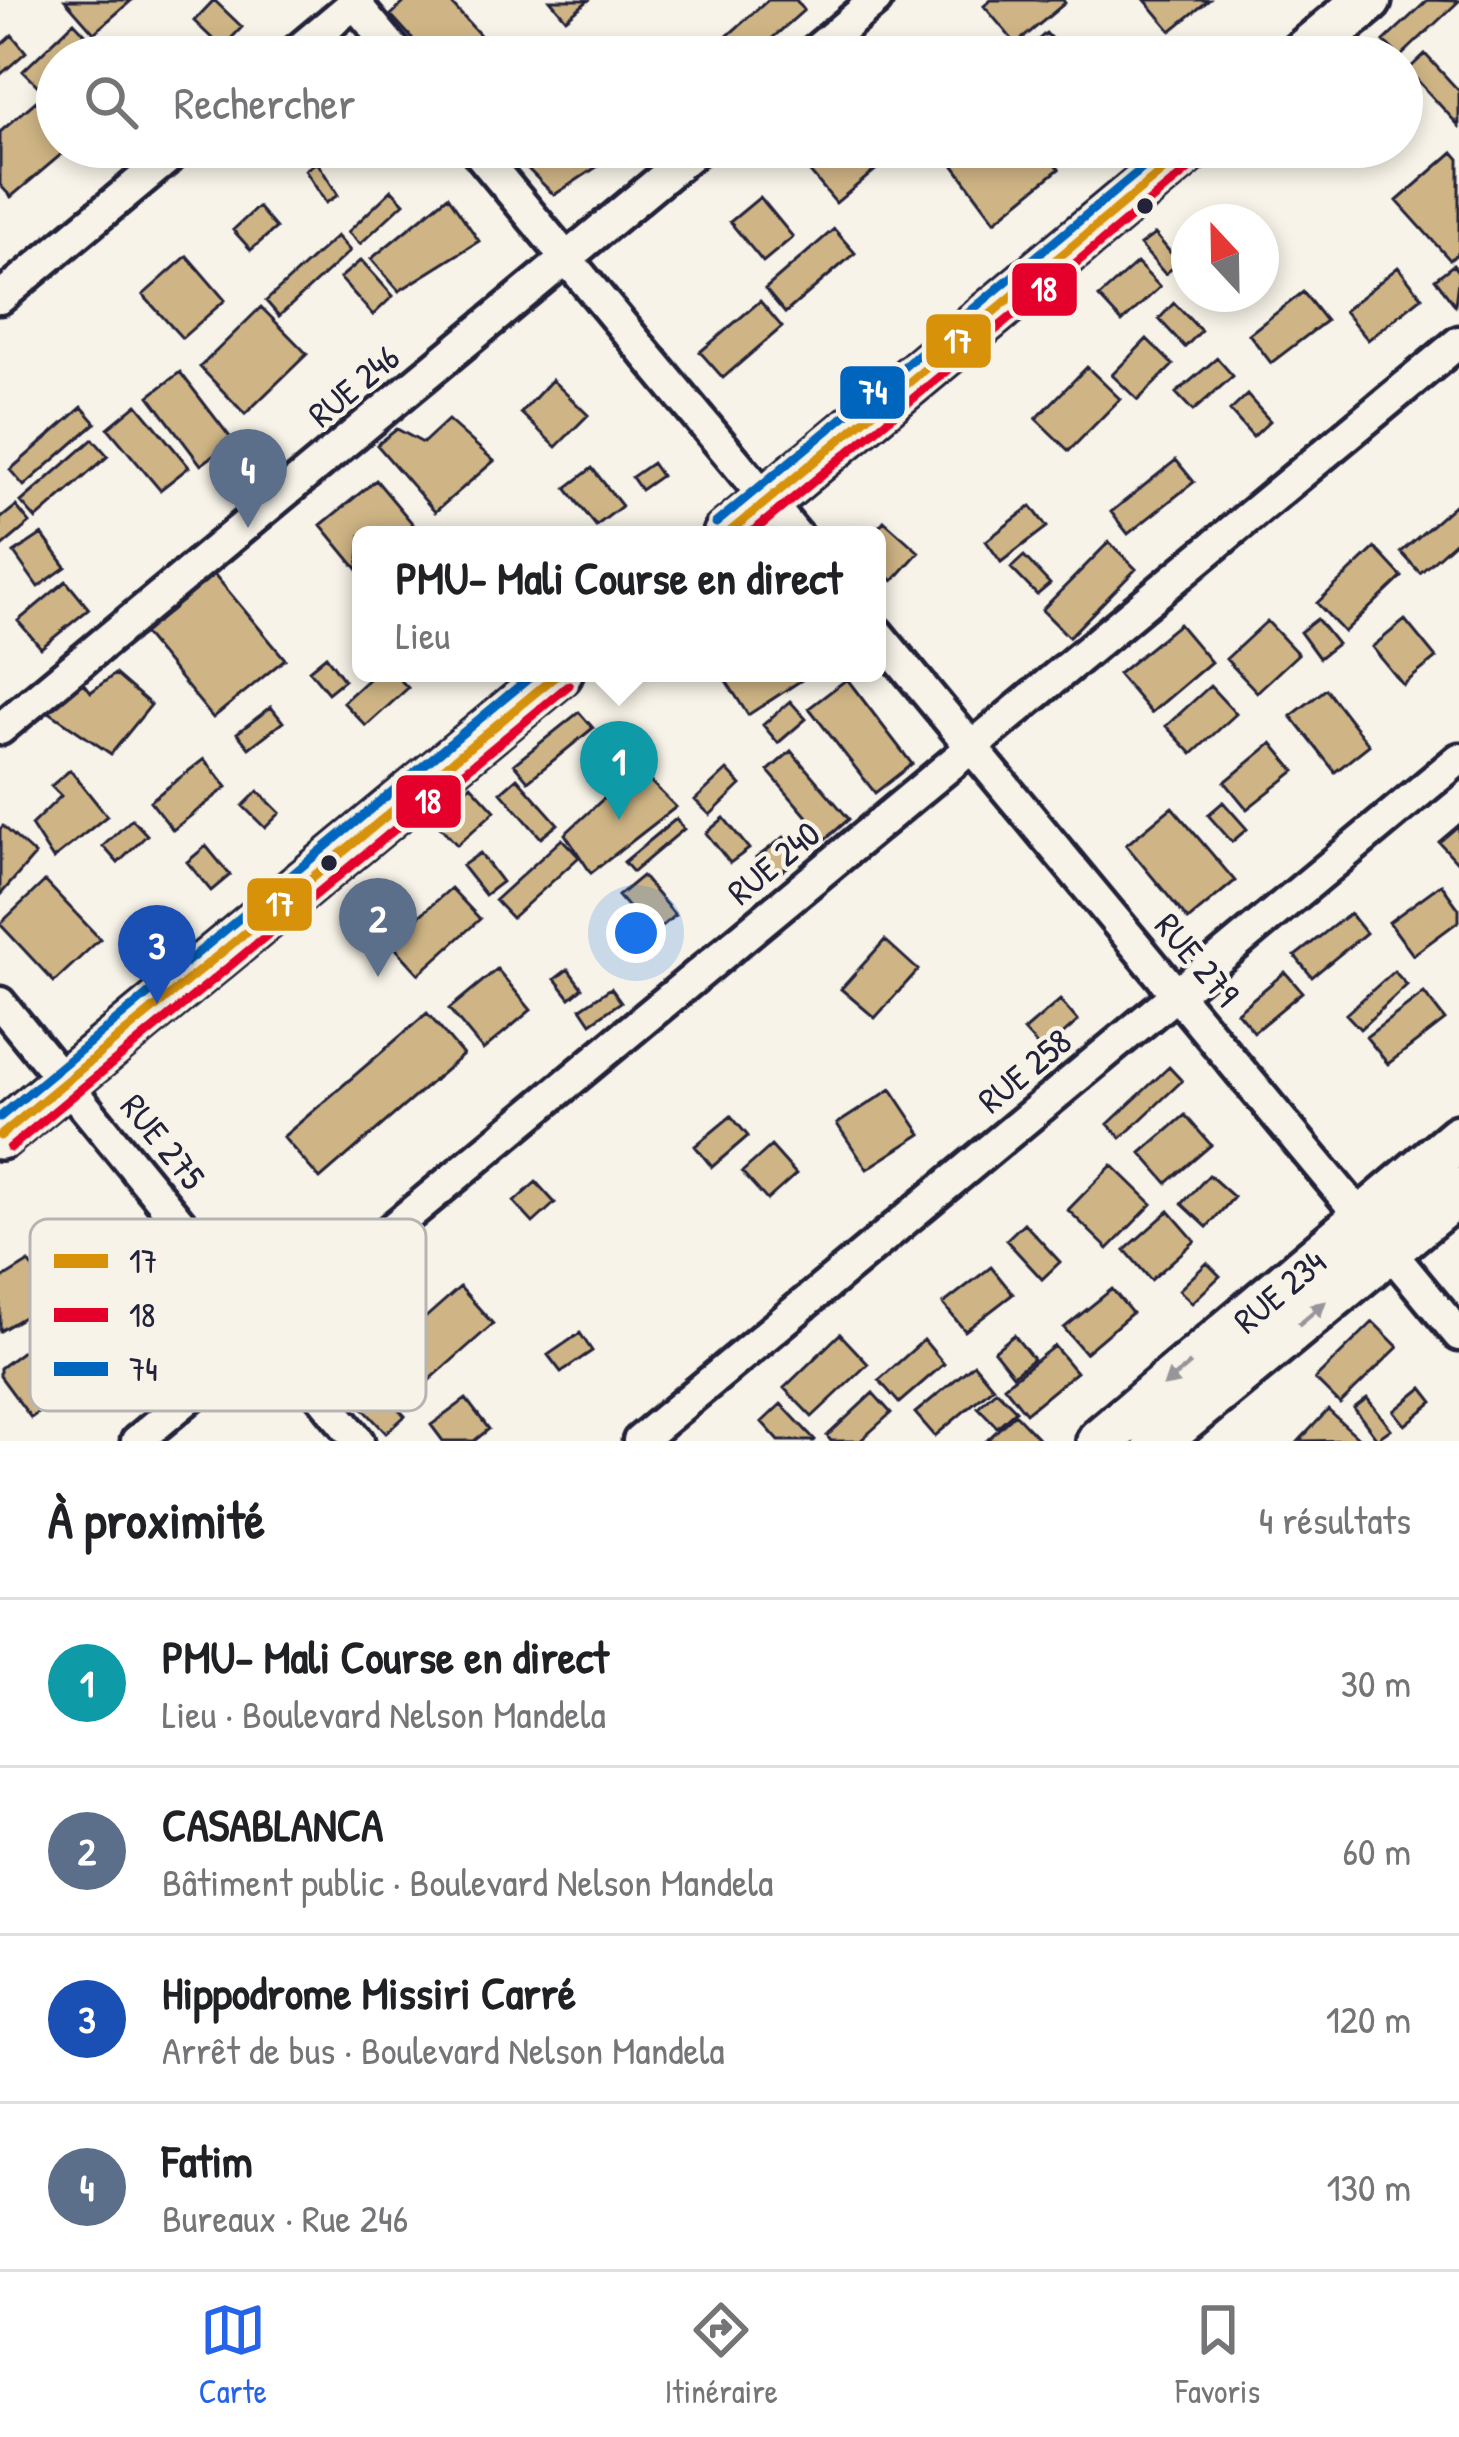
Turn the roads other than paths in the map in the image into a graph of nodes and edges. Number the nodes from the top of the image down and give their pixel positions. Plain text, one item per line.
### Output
1 (877, 0) edge
2 (1368, 0) edge
3 (355, 1) edge
4 (314, 36) edge
5 (383, 36) edge
6 (833, 36) edge
7 (1324, 36) edge
8 (156, 168) edge
9 (491, 168) edge
10 (675, 168) edge
11 (1168, 168) edge
12 (566, 259) junction
13 (0, 298) edge
14 (1459, 341) edge
15 (782, 518) edge
16 (886, 644) edge
17 (548, 682) edge
18 (0, 729) edge
19 (972, 748) junction
20 (1459, 759) edge
21 (1177, 994) junction
22 (0, 1003) edge
23 (65, 1083) junction
24 (0, 1136) edge
25 (1459, 1138) edge
26 (1459, 1191) edge
27 (176, 1219) edge
28 (404, 1219) edge
29 (1375, 1234) junction
30 (1459, 1335) edge
31 (173, 1411) edge
32 (333, 1411) edge
33 (137, 1441) edge
34 (358, 1441) edge
35 (639, 1441) edge
36 (1100, 1441) edge
37 (1157, 1441) edge

1 - 6 street
2 - 7 street
3 - 4 street
3 - 5 street
8 - 13 street
9 - 12 street
10 - 12 street, RUE 246
11 - 15 street
12 - 15 street
12 - 18 street, RUE 246
14 - 19 street, RUE 240
16 - 19 street, RUE 279
17 - 23 street
19 - 21 street, RUE 279
19 - 28 street, RUE 240
20 - 21 street, RUE 258
21 - 29 street, RUE 279
21 - 35 street, RUE 258
22 - 23 street, RUE 275
23 - 24 street
23 - 27 street, RUE 275
25 - 29 street, RUE 234
26 - 29 street, RUE 234
29 - 30 street, RUE 279
29 -> 36 street, RUE 234
37 -> 29 street, RUE 234
31 - 33 street, RUE 240
32 - 34 street, RUE 275

